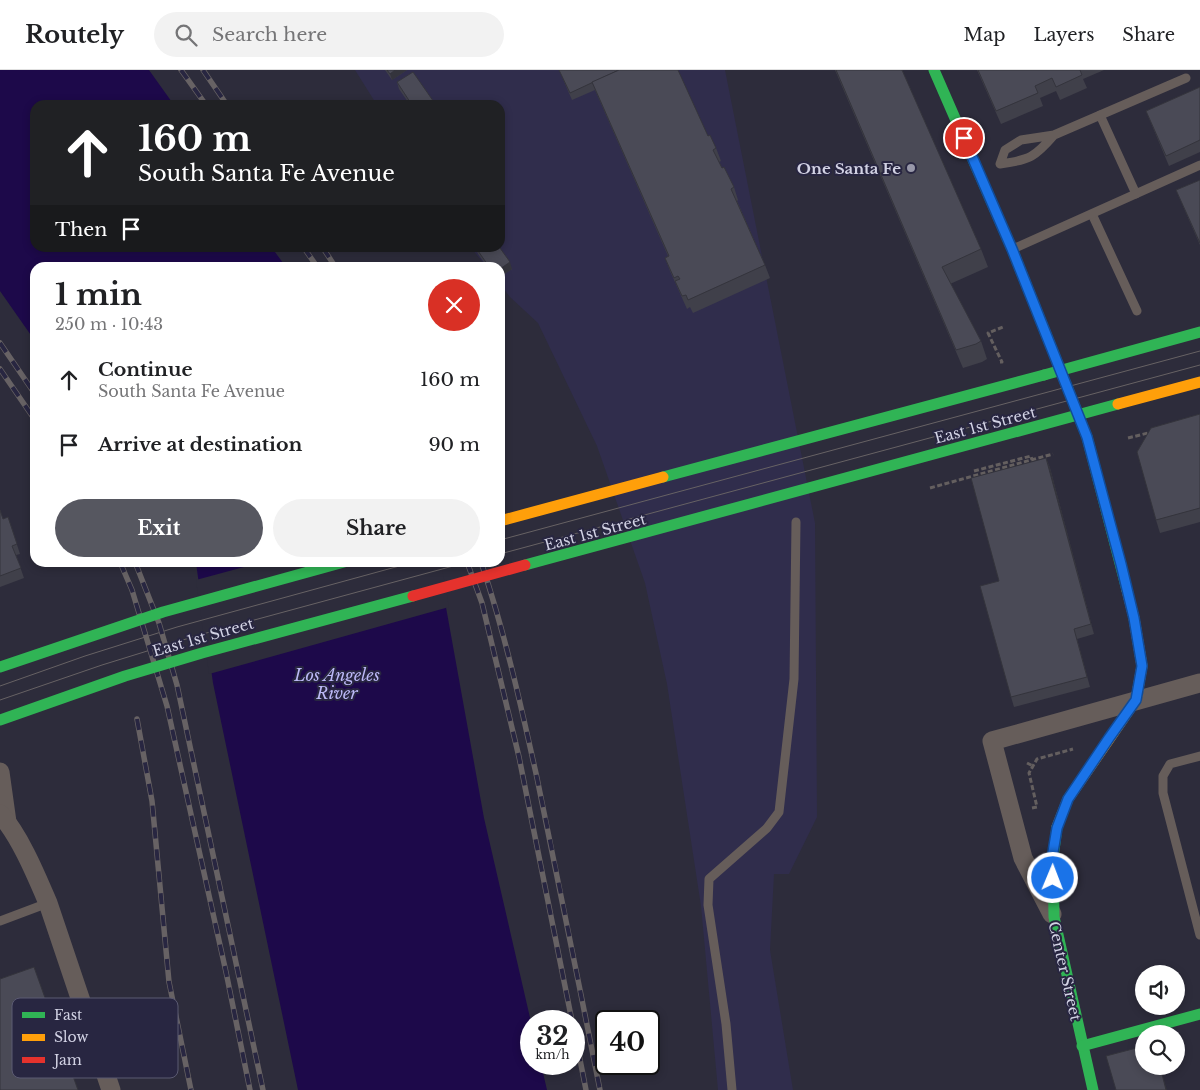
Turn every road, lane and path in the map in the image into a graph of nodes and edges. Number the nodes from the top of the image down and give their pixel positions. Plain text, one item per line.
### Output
1 (934, 70) edge
2 (1186, 78) dead end
3 (1100, 115) junction
4 (1054, 135) junction
5 (1200, 165) edge
6 (990, 168) junction
7 (1136, 194) junction
8 (1092, 214) junction
9 (1012, 249) junction
10 (1137, 311) dead end
11 (1002, 327) dead end
12 (1200, 332) edge
13 (994, 364) dead end
14 (1200, 382) edge
15 (1155, 431) edge
16 (1128, 438) dead end
17 (1053, 454) dead end
18 (1032, 460) junction
19 (974, 471) dead end
20 (930, 488) dead end
21 (505, 520) edge
22 (796, 522) dead end
23 (326, 567) edge
24 (0, 667) edge
25 (1200, 683) edge
26 (1136, 700) junction
27 (0, 720) edge
28 (1074, 749) dead end
29 (1200, 756) edge
30 (1027, 763) dead end
31 (1033, 766) junction
32 (0, 772) edge
33 (1032, 808) dead end
34 (2, 821) edge
35 (48, 903) junction
36 (1054, 917) junction
37 (0, 921) edge
38 (1200, 935) edge
39 (80, 998) edge
40 (1200, 1014) edge
41 (1082, 1046) junction
42 (107, 1078) edge
43 (111, 1090) edge
44 (732, 1090) edge
45 (1093, 1090) edge

1 - 6 main road
2 - 3 lane
3 - 4 lane
3 - 7 lane
4 - 6 lane
4 - 6 lane
5 - 7 lane
6 - 9 main road
7 - 8 lane
8 - 9 lane
8 - 10 lane
9 - 26 main road
11 - 13 path
12 - 21 main road, bridge
14 - 27 main road, East 1st Street, bridge
15 - 16 path
17 - 18 path
18 - 19 path
18 - 20 path
22 - 44 lane
23 - 24 main road, bridge
25 - 26 street
26 - 36 main road
26 - 36 street, Center Street
28 - 31 path
29 - 38 lane
30 - 31 path
31 - 33 path
32 - 34 street
34 - 35 street
35 - 37 lane
35 - 39 street
36 - 41 main road, Center Street
40 - 41 main road
41 - 45 main road, Center Street
42 - 43 street

